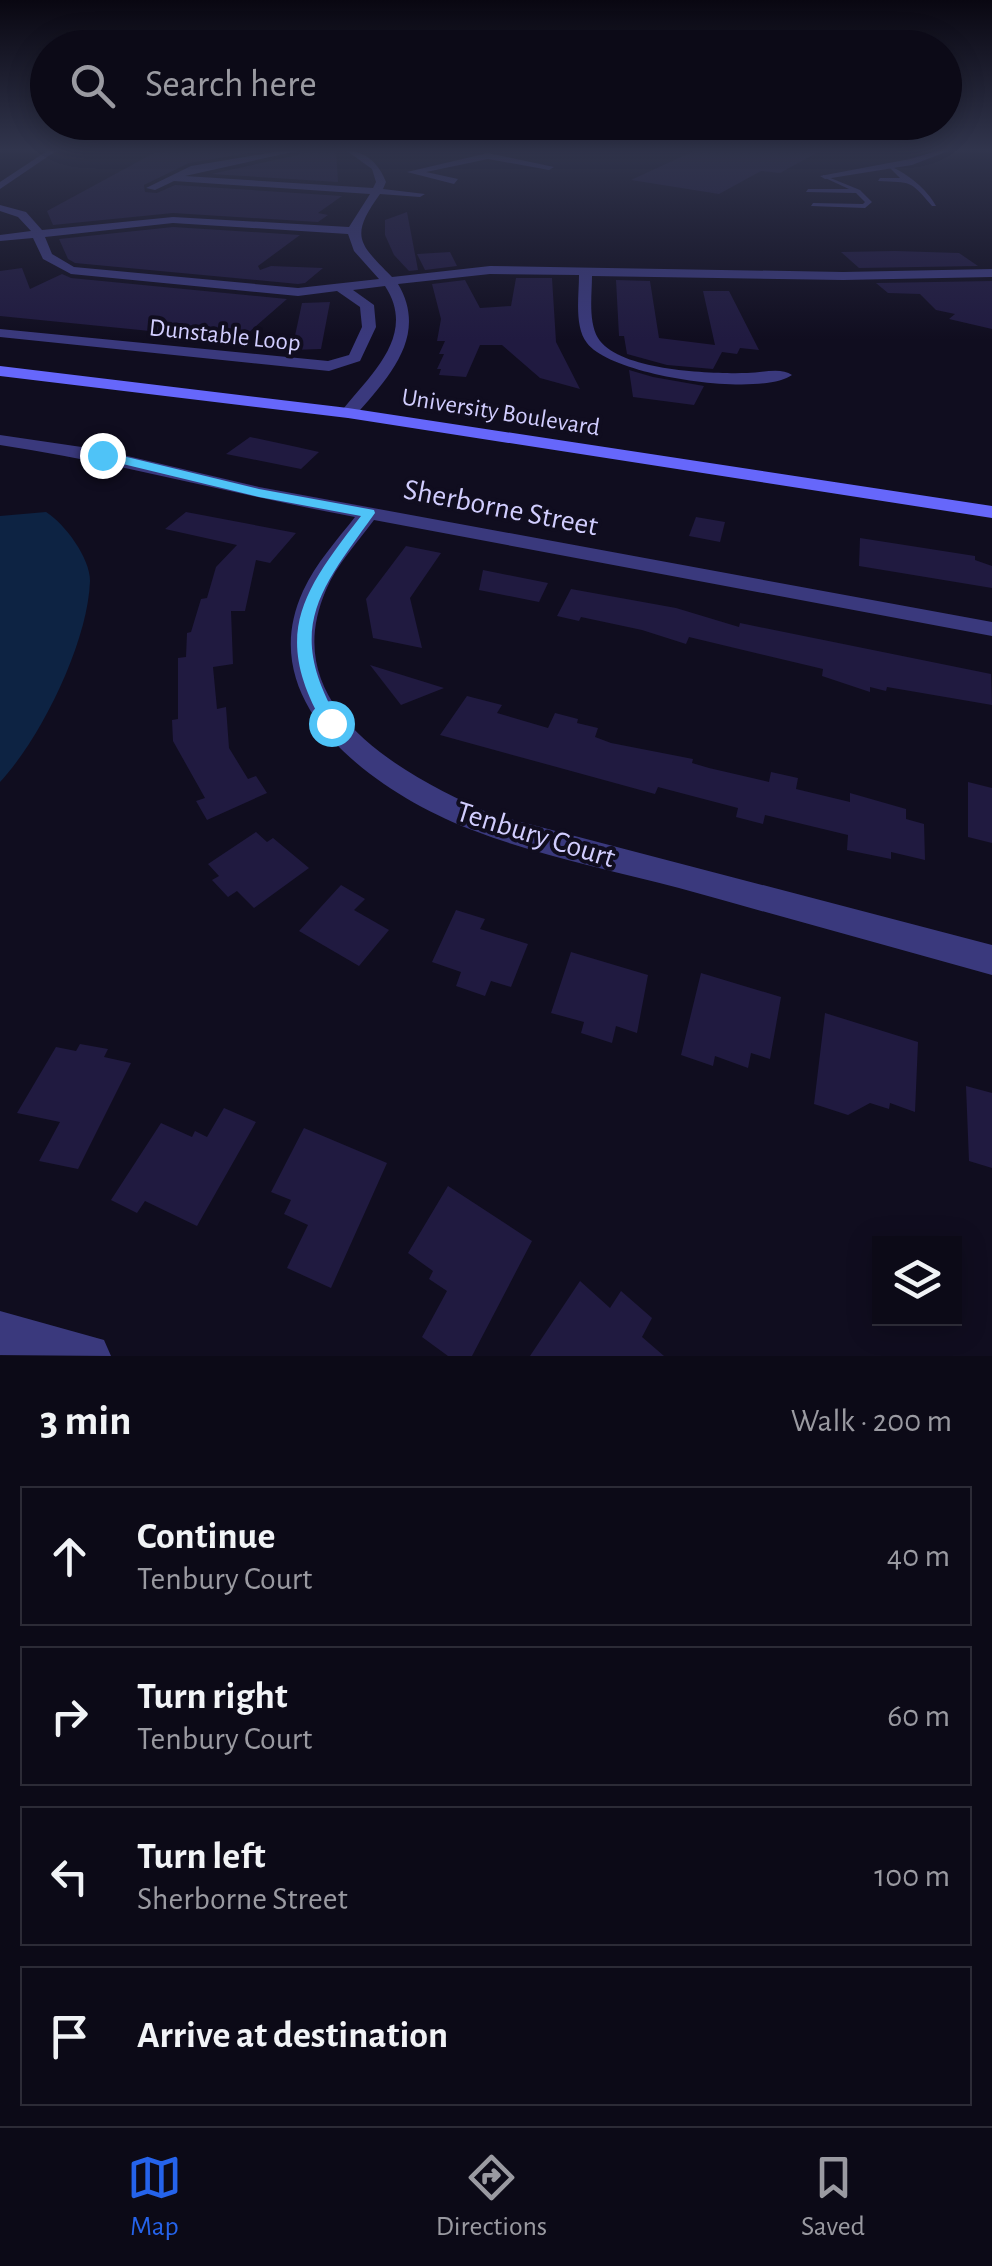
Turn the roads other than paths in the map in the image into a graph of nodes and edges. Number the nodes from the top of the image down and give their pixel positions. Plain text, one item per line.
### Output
1 (20, 214) edge
2 (360, 214) edge
3 (354, 231) junction
4 (39, 234) junction
5 (0, 238) edge
6 (585, 271) junction
7 (992, 273) edge
8 (390, 281) junction
9 (341, 288) junction
10 (0, 332) edge
11 (0, 371) edge
12 (784, 375) dead end
13 (348, 413) junction
14 (0, 440) edge
15 (992, 512) edge
16 (369, 513) junction
17 (992, 629) edge
18 (992, 960) edge
19 (0, 1333) edge
20 (88, 1356) edge

1 - 4 street
2 - 3 street
3 - 4 street
3 - 8 street
4 - 5 street
4 - 9 street
6 - 7 street
6 - 8 street
6 - 12 street
8 - 9 street
8 - 13 street
9 - 10 street, Dunstable Loop
11 - 13 street, University Boulevard
13 - 15 street, University Boulevard
14 - 16 street, Sherborne Street
16 - 17 street, Sherborne Street
16 - 18 street, Tenbury Court
19 - 20 street

